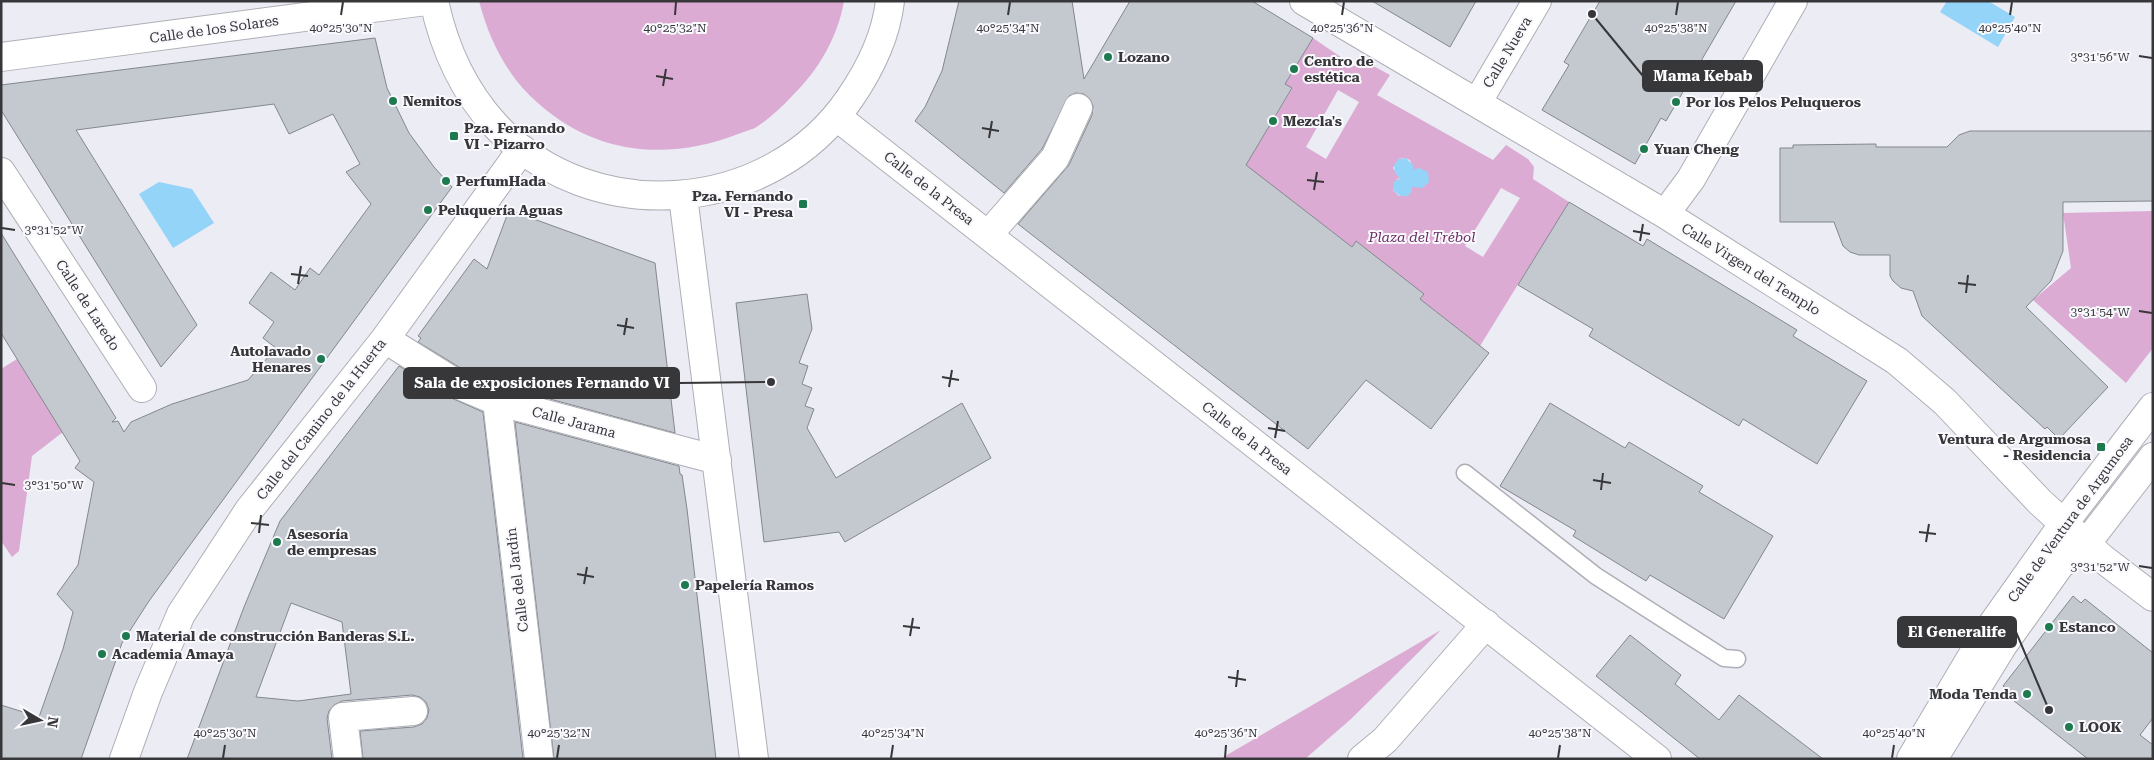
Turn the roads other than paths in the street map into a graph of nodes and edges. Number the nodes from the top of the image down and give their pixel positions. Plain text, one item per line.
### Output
1 (426, 1) edge
2 (434, 1) edge
3 (890, 1) edge
4 (1537, 1) edge
5 (1793, 1) edge
6 (1309, 2) edge
7 (1, 57) edge
8 (1477, 103) junction
9 (1078, 108) dead end
10 (837, 117) junction
11 (522, 149) junction
12 (1, 172) edge
13 (683, 196) junction
14 (1665, 214) junction
15 (988, 235) junction
16 (385, 339) junction
17 (142, 388) dead end
18 (496, 401) junction
19 (2153, 407) edge
20 (2153, 457) edge
21 (717, 460) junction
22 (1465, 473) dead end
23 (2064, 523) junction
24 (2086, 544) junction
25 (2153, 597) edge
26 (1486, 624) junction
27 (1737, 659) dead end
28 (413, 710) dead end
29 (124, 759) edge
30 (348, 759) edge
31 (539, 759) edge
32 (754, 759) edge
33 (1362, 759) edge
34 (1657, 759) edge
35 (1911, 759) edge
36 (1933, 759) edge

1 - 7 street, Calle de los Solares
2 - 11 street
3 - 10 street
4 - 8 street, Calle Nueva
5 - 14 street
6 - 8 street, Calle Virgen del Templo
8 - 14 street, Calle Virgen del Templo
9 - 15 street
10 - 13 street
10 - 15 street, Calle de la Presa
11 - 13 street
11 - 16 street, Calle del Camino de la Huerta
12 - 17 street, Calle de Laredo
13 - 21 street
14 - 23 street, Calle Virgen del Templo
15 - 26 street, Calle de la Presa
16 - 18 street, Calle Jarama
16 - 29 street, Calle del Camino de la Huerta
18 - 21 street, Calle Jarama
18 - 31 street, Calle del Jardín
19 - 23 street, Calle de Ventura de Argumosa
20 - 24 street, Calle de Ventura de Argumosa
21 - 32 street
22 - 27 lane
23 - 24 street, Calle Virgen del Templo
23 - 35 street, Calle de Ventura de Argumosa
24 - 25 street, Calle Virgen del Templo
24 - 36 street, Calle de Ventura de Argumosa
26 - 33 street
26 - 34 street, Calle de la Presa
28 - 30 street

